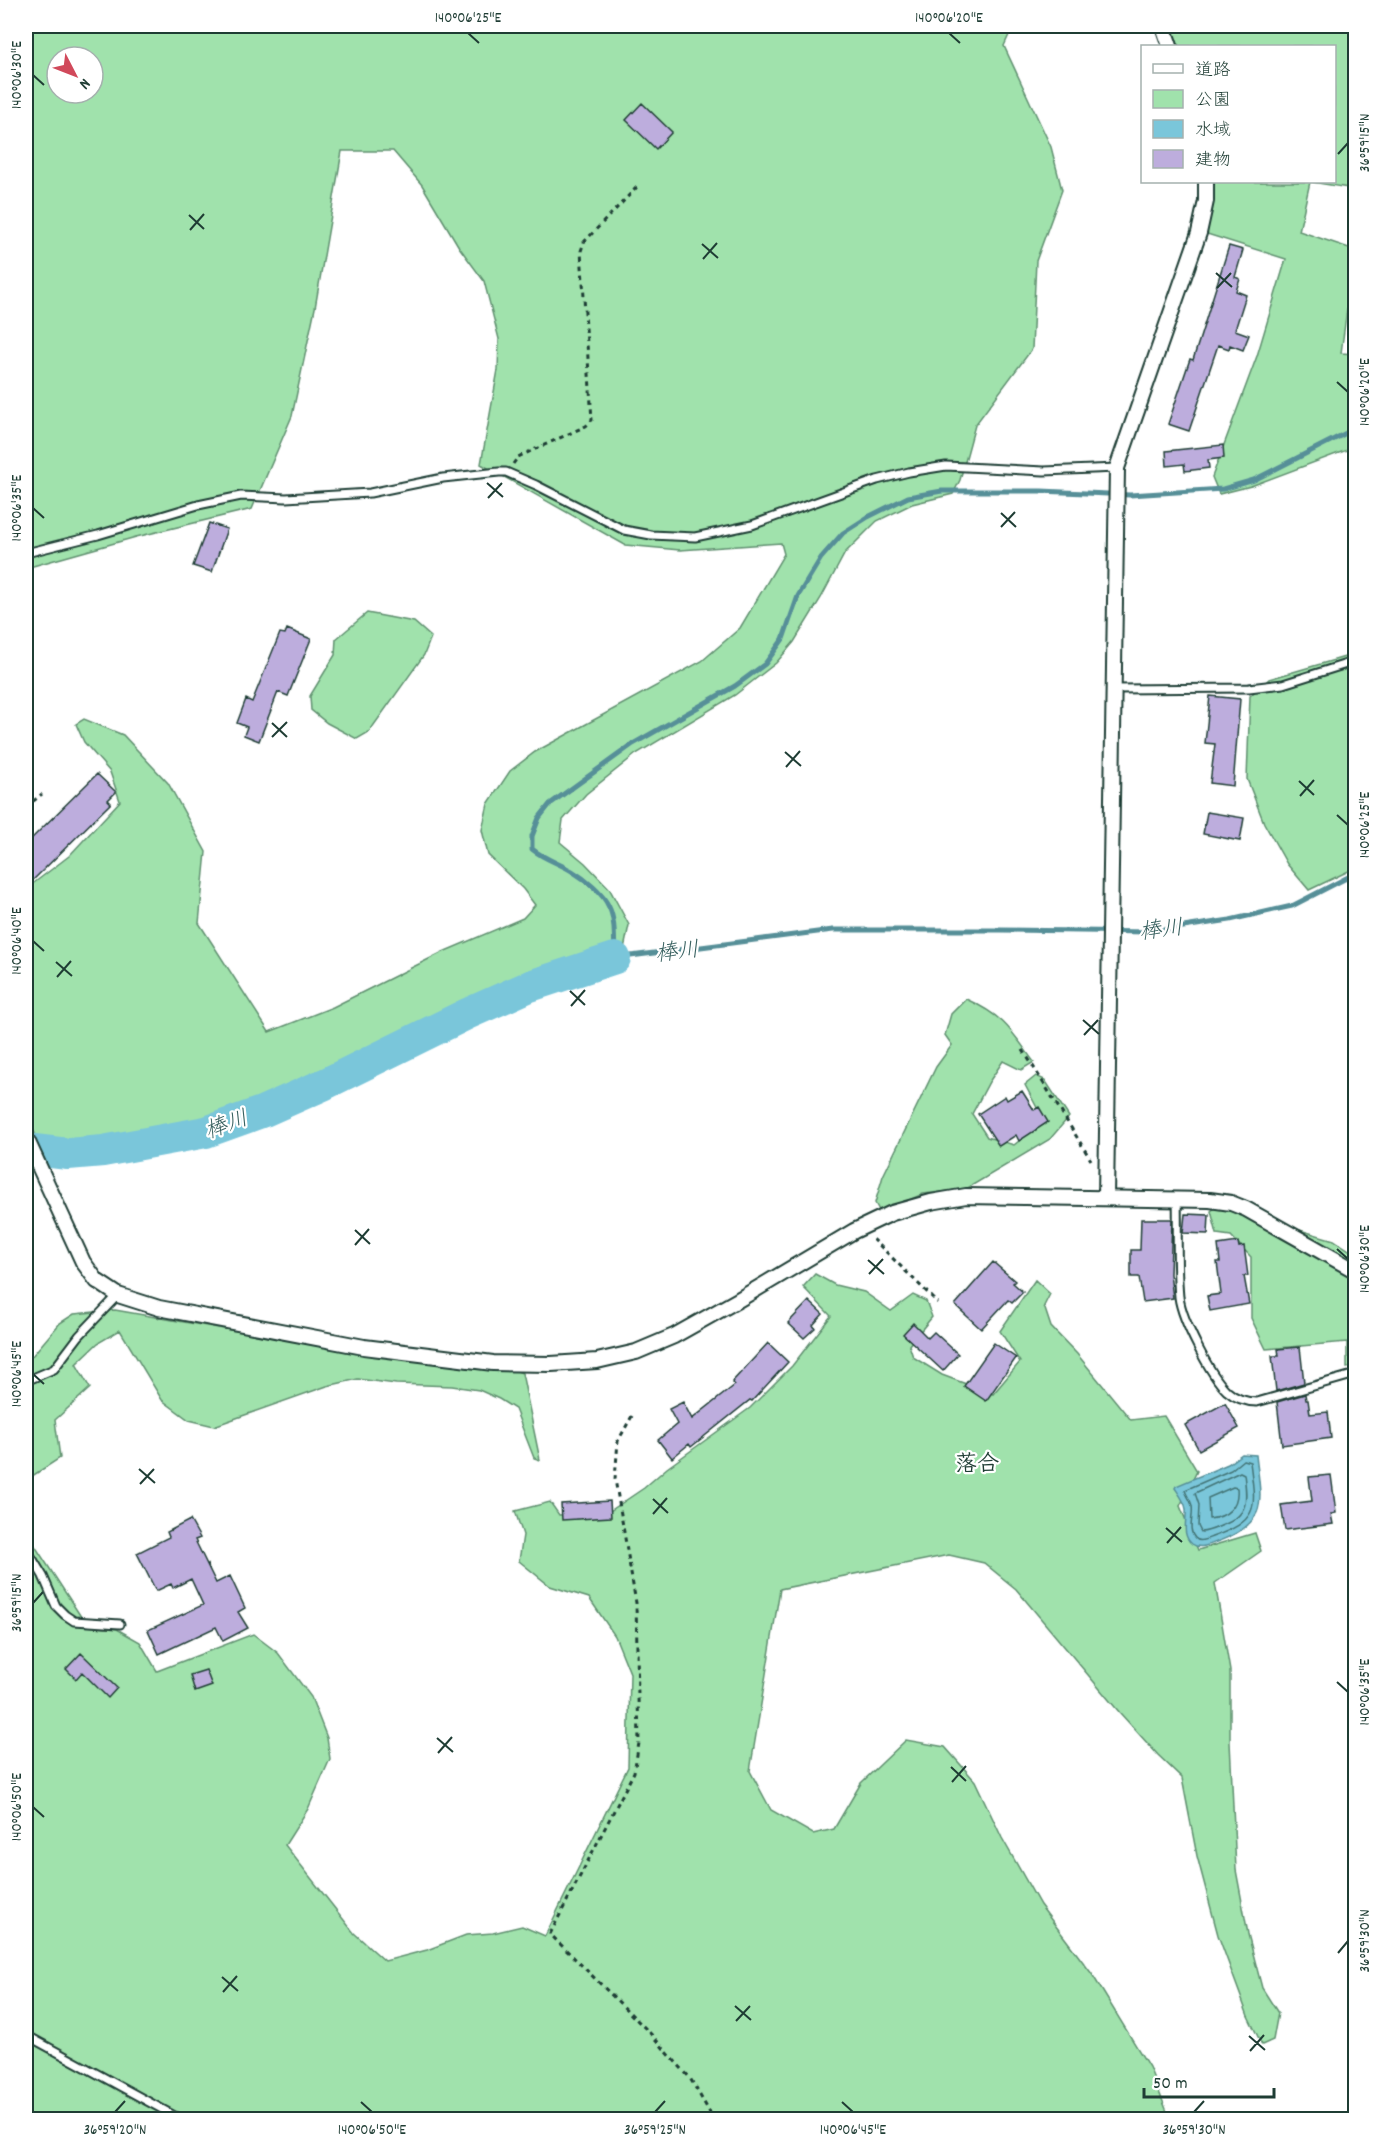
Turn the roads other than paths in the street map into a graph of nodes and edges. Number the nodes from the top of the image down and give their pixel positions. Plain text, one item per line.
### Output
1 (1163, 26) edge
2 (1170, 45) edge
3 (1206, 183) edge
4 (1117, 468) junction
5 (26, 554) edge
6 (1356, 661) edge
7 (1114, 689) junction
8 (26, 1138) edge
9 (1106, 1198) junction
10 (1177, 1199) junction
11 (1356, 1271) edge
12 (118, 1295) junction
13 (1356, 1374) edge
14 (26, 1381) edge
15 (26, 1548) edge
16 (120, 1624) dead end
17 (26, 2035) edge
18 (182, 2120) edge

1 - 2 street
3 - 4 street
4 - 5 lane
4 - 7 street
6 - 7 lane
7 - 9 street
8 - 12 street
9 - 10 street
9 - 12 street
10 - 11 street
10 - 13 lane
12 - 14 lane
15 - 16 lane
17 - 18 lane

